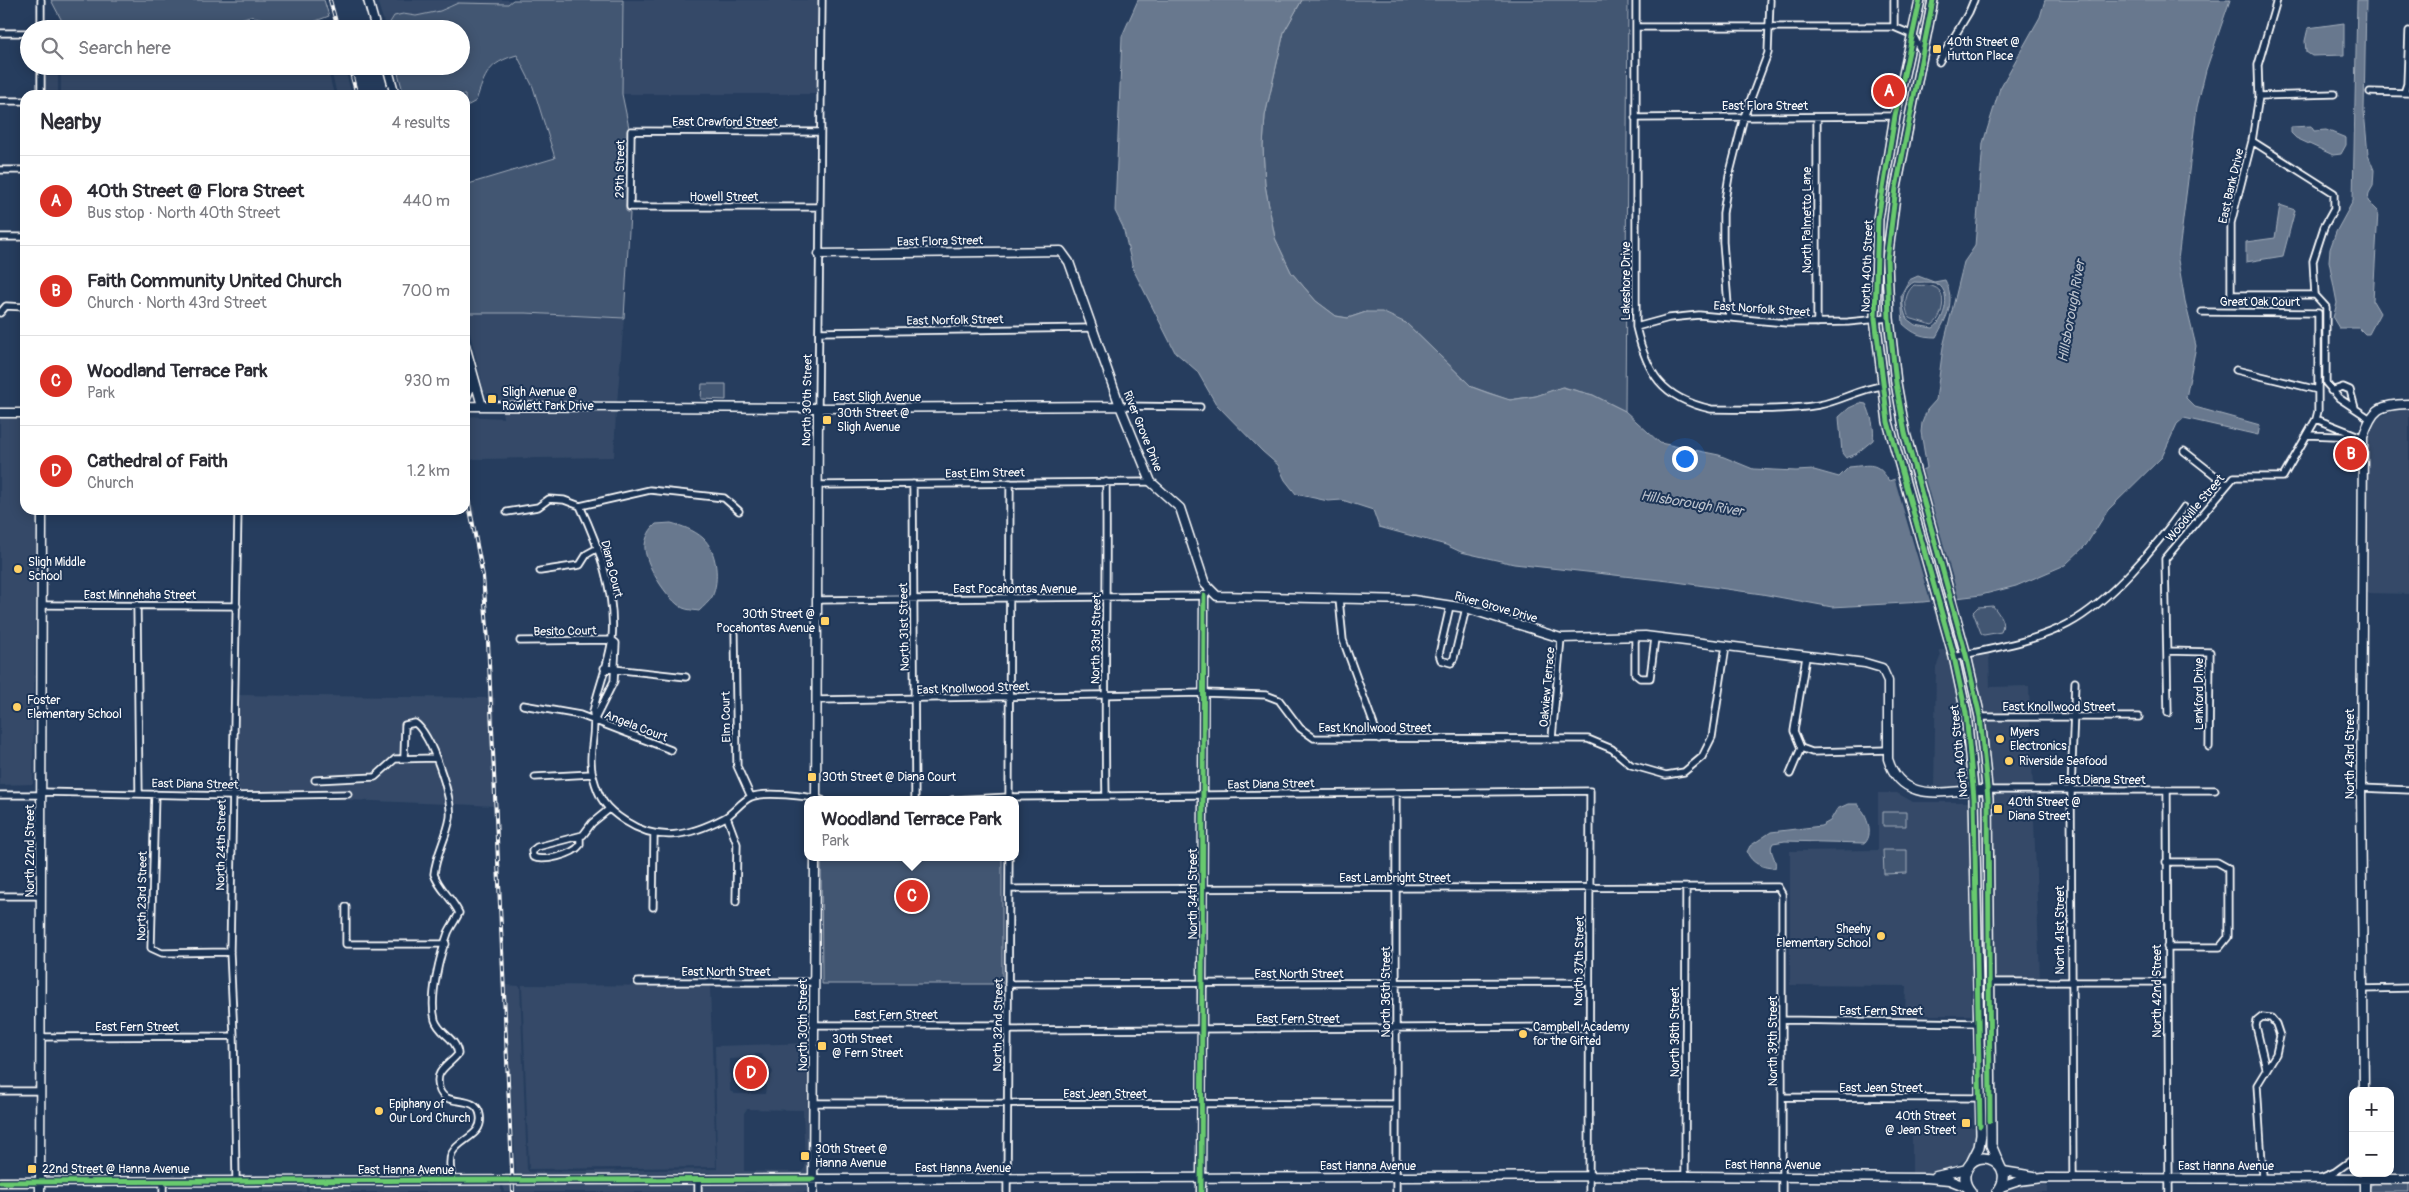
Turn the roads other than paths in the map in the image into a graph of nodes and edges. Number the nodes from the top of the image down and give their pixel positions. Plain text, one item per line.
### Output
1 (41, 0) edge
2 (368, 0) edge
3 (822, 0) edge
4 (1636, 0) edge
5 (1770, 0) edge
6 (1894, 0) edge
7 (1920, 0) edge
8 (1933, 0) edge
9 (1974, 0) edge
10 (2277, 0) edge
11 (41, 20) edge
12 (374, 20) edge
13 (1770, 26) junction
14 (1636, 27) junction
15 (1894, 27) junction
16 (2409, 31) edge
17 (0, 33) edge
18 (20, 33) edge
19 (1913, 35) junction
20 (1922, 51) junction
21 (1939, 62) dead end
22 (41, 75) edge
23 (389, 75) edge
24 (41, 90) edge
25 (394, 90) edge
26 (2370, 92) dead end
27 (2406, 93) edge
28 (2334, 94) dead end
29 (2259, 96) junction
30 (0, 101) edge
31 (20, 101) edge
32 (1895, 116) junction
33 (1744, 117) junction
34 (1635, 118) junction
35 (1817, 118) junction
36 (631, 131) joint
37 (819, 132) junction
38 (2252, 141) junction
39 (0, 170) edge
40 (20, 170) edge
41 (630, 207) joint
42 (819, 207) junction
43 (0, 237) edge
44 (20, 237) edge
45 (1061, 250) joint
46 (819, 254) junction
47 (2315, 295) junction
48 (20, 307) edge
49 (2202, 312) dead end
50 (0, 313) edge
51 (2318, 313) joint
52 (1729, 317) junction
53 (1875, 318) junction
54 (1889, 318) junction
55 (1817, 322) junction
56 (1636, 327) junction
57 (1092, 328) junction
58 (819, 332) junction
59 (470, 363) edge
60 (472, 370) junction
61 (2236, 370) dead end
62 (1882, 386) junction
63 (470, 388) edge
64 (2318, 390) junction
65 (2331, 391) junction
66 (2409, 404) edge
67 (470, 406) edge
68 (482, 406) junction
69 (1120, 406) junction
70 (1200, 407) dead end
71 (818, 408) junction
72 (2355, 408) junction
73 (0, 413) edge
74 (20, 413) edge
75 (2369, 418) junction
76 (2316, 419) junction
77 (2307, 435) junction
78 (2363, 437) junction
79 (2184, 451) dead end
80 (1106, 482) junction
81 (1151, 482) junction
82 (1010, 483) junction
83 (818, 484) junction
84 (913, 484) junction
85 (2226, 484) junction
86 (580, 506) junction
87 (2184, 507) dead end
88 (740, 511) dead end
89 (507, 512) dead end
90 (42, 515) edge
91 (238, 515) edge
92 (598, 548) junction
93 (540, 571) dead end
94 (1207, 594) junction
95 (1107, 598) junction
96 (1010, 599) junction
97 (1339, 599) junction
98 (817, 600) junction
99 (914, 600) junction
100 (42, 604) junction
101 (137, 605) junction
102 (237, 606) junction
103 (1450, 606) junction
104 (1466, 608) junction
105 (735, 634) dead end
106 (1635, 636) junction
107 (1561, 638) junction
108 (1655, 638) junction
109 (612, 640) junction
110 (520, 641) dead end
111 (1726, 646) junction
112 (2168, 651) junction
113 (1966, 655) junction
114 (1806, 657) junction
115 (1954, 657) junction
116 (604, 668) junction
117 (616, 670) junction
118 (686, 677) dead end
119 (2075, 682) dead end
120 (1204, 694) junction
121 (1009, 696) junction
122 (1104, 696) junction
123 (816, 700) junction
124 (915, 700) junction
125 (522, 705) dead end
126 (2168, 713) dead end
127 (1980, 716) junction
128 (2139, 717) dead end
129 (2072, 718) junction
130 (594, 721) junction
131 (1552, 738) junction
132 (1379, 739) junction
133 (2209, 747) dead end
134 (1801, 748) junction
135 (671, 750) dead end
136 (1888, 750) junction
137 (404, 758) junction
138 (435, 758) junction
139 (592, 774) junction
140 (1790, 774) dead end
141 (535, 777) dead end
142 (315, 780) dead end
143 (2361, 788) junction
144 (1974, 789) junction
145 (1988, 790) junction
146 (2071, 790) junction
147 (2167, 790) junction
148 (2215, 790) dead end
149 (2409, 790) edge
150 (1590, 791) joint
151 (41, 793) junction
152 (1396, 793) junction
153 (139, 794) junction
154 (155, 794) junction
155 (348, 794) dead end
156 (0, 795) edge
157 (1204, 795) junction
158 (231, 796) junction
159 (804, 796) edge
160 (818, 796) edge
161 (915, 796) edge
162 (1009, 796) edge
163 (1106, 796) junction
164 (751, 797) junction
165 (1019, 798) edge
166 (608, 810) junction
167 (727, 817) junction
168 (654, 835) junction
169 (580, 836) junction
170 (815, 861) edge
171 (1009, 861) edge
172 (2166, 862) junction
173 (1396, 888) junction
174 (1590, 888) junction
175 (1686, 888) junction
176 (1009, 889) junction
177 (1781, 889) joint
178 (1203, 890) junction
179 (0, 896) edge
180 (41, 896) junction
181 (736, 902) dead end
182 (346, 907) dead end
183 (653, 907) dead end
184 (446, 944) junction
185 (2167, 947) junction
186 (230, 952) junction
187 (638, 982) dead end
188 (814, 982) junction
189 (1589, 982) junction
190 (1990, 982) junction
191 (2070, 982) junction
192 (2167, 982) junction
193 (1008, 984) junction
194 (1396, 984) junction
195 (1203, 985) junction
196 (2409, 988) edge
197 (2362, 989) junction
198 (1783, 1020) junction
199 (1978, 1023) junction
200 (814, 1024) junction
201 (1008, 1027) junction
202 (1588, 1027) junction
203 (1396, 1029) junction
204 (1203, 1030) junction
205 (234, 1036) junction
206 (40, 1037) junction
207 (1990, 1054) junction
208 (2266, 1068) junction
209 (2364, 1087) edge
210 (0, 1091) edge
211 (40, 1091) junction
212 (1783, 1098) junction
213 (1979, 1098) junction
214 (813, 1103) junction
215 (1007, 1103) junction
216 (1203, 1104) junction
217 (1396, 1104) junction
218 (2349, 1162) edge
219 (1969, 1166) junction
220 (2001, 1168) junction
221 (1685, 1176) junction
222 (1782, 1176) junction
223 (1396, 1177) junction
224 (1589, 1177) junction
225 (2073, 1177) junction
226 (2262, 1177) junction
227 (2349, 1177) edge
228 (2365, 1177) edge
229 (2387, 1177) edge
230 (1202, 1178) junction
231 (1927, 1178) junction
232 (2043, 1178) junction
233 (2169, 1178) junction
234 (2321, 1178) junction
235 (2409, 1178) edge
236 (698, 1179) junction
237 (813, 1179) junction
238 (1007, 1179) junction
239 (452, 1180) junction
240 (236, 1181) junction
241 (0, 1182) edge
242 (40, 1182) junction
243 (163, 1182) junction
244 (1970, 1190) edge
245 (1999, 1190) edge
246 (40, 1192) edge
247 (163, 1192) edge
248 (698, 1192) edge
249 (813, 1192) edge
250 (1007, 1192) edge
251 (1201, 1192) edge
252 (1396, 1192) edge
253 (1589, 1192) edge
254 (1782, 1192) edge
255 (2169, 1192) edge
256 (2365, 1192) edge

1 - 11 street
2 - 12 street
3 - 37 street, North 30th Street
4 - 14 street, Lakeshore Drive
5 - 13 street
6 - 15 street
7 - 19 main road, North 40th Street
8 - 20 main road, North 40th Street
9 - 21 street
10 - 29 street, East Bank Drive
13 - 14 street
13 - 15 street
13 - 33 street
14 - 34 street, Lakeshore Drive
15 - 19 street
16 - 27 street
17 - 18 street
19 - 20 street
19 - 32 main road, North 40th Street
20 - 54 main road, North 40th Street
22 - 24 street
23 - 25 street
26 - 27 street
28 - 29 street
29 - 38 street, East Bank Drive
30 - 31 street
32 - 35 street, East Flora Street
32 - 53 main road, North 40th Street
33 - 34 street, East Flora Street
33 - 35 street, East Flora Street
33 - 52 street
34 - 56 street, Lakeshore Drive
35 - 55 street, North Palmetto Lane
36 - 37 street, East Crawford Street
36 - 41 street, 29th Street
37 - 42 street, North 30th Street
38 - 47 street
38 - 47 street, East Bank Drive
39 - 40 street
41 - 42 street, Howell Street
42 - 46 street, North 30th Street
43 - 44 street
45 - 46 street, East Flora Street
45 - 57 street, River Grove Drive
46 - 58 street, North 30th Street
47 - 65 street
48 - 50 street
49 - 51 street, Great Oak Court
51 - 64 street, Woodville Street
52 - 55 street, East Norfolk Street
52 - 56 street, East Norfolk Street
53 - 54 street, East Norfolk Street
53 - 55 street, East Norfolk Street
53 - 62 main road, North 40th Street
54 - 113 main road, North 40th Street
56 - 62 street, Lakeshore Drive
57 - 58 street, East Norfolk Street
57 - 69 street, River Grove Drive
58 - 71 street, North 30th Street
59 - 60 street
60 - 63 street
60 - 68 street
61 - 64 street
62 - 115 main road, North 40th Street
64 - 76 street, Woodville Street
65 - 72 street
65 - 72 street
66 - 75 street
67 - 68 street, East Sligh Avenue
68 - 71 street, East Sligh Avenue
69 - 70 street, East Sligh Avenue
69 - 71 street, East Sligh Avenue
69 - 81 street, River Grove Drive
71 - 83 street, North 30th Street
72 - 75 street
73 - 74 street
75 - 78 street, North 43rd Street
76 - 77 street, Woodville Street
76 - 78 street
77 - 78 street
77 - 85 street, Woodville Street
78 - 143 street, North 43rd Street
79 - 85 street
80 - 81 street, East Elm Street
80 - 82 street, East Elm Street
80 - 95 street, North 33rd Street
81 - 94 street, River Grove Drive
82 - 84 street, East Elm Street
82 - 96 street
83 - 84 street, East Elm Street
83 - 98 street, North 30th Street
84 - 99 street, North 31st Street
85 - 112 street, Woodville Street
86 - 88 street
86 - 89 street
86 - 92 street, Diana Court
87 - 113 street
90 - 100 street, North 22nd Street
91 - 102 street, North 24th Street
92 - 93 street
92 - 109 street, Diana Court
94 - 95 street, East Pocahontas Avenue
94 - 97 street, River Grove Drive
94 - 120 street, North 34th Street
95 - 96 street, East Pocahontas Avenue
95 - 122 street, North 33rd Street
96 - 99 street, East Pocahontas Avenue
96 - 121 street
97 - 103 street, River Grove Drive
97 - 132 street
98 - 99 street, East Pocahontas Avenue
98 - 123 street, North 30th Street
99 - 124 street, North 31st Street
100 - 101 street, East Minnehaha Street
100 - 151 street, North 22nd Street
101 - 102 street, East Minnehaha Street
101 - 153 street
102 - 158 street, North 24th Street
103 - 104 street, River Grove Drive
103 - 104 street
104 - 107 street, River Grove Drive
105 - 164 street, Elm Court
106 - 107 street, River Grove Drive
106 - 108 street, River Grove Drive
106 - 108 street
107 - 131 street, Oakview Terrace
108 - 111 street, River Grove Drive
109 - 110 street, Besito Court
109 - 116 street, Diana Court
109 - 117 street, Diana Court
111 - 114 street, River Grove Drive
111 - 131 street, East Knollwood Street
112 - 126 street, Woodville Street
112 - 133 street, Lankford Drive
113 - 115 street
113 - 127 main road, North 40th Street
114 - 134 street
114 - 136 street, River Grove Drive
115 - 144 main road, North 40th Street
116 - 117 street
116 - 130 street, Diana Court
117 - 118 street
117 - 130 street, Diana Court
119 - 129 street, North 41st Street
120 - 122 street, East Knollwood Street
120 - 132 street, East Knollwood Street
120 - 157 street, North 34th Street
121 - 122 street, East Knollwood Street
121 - 124 street, East Knollwood Street
121 - 162 street
122 - 163 street, North 33rd Street
123 - 124 street, East Knollwood Street
123 - 160 street, North 30th Street
124 - 161 street, North 31st Street
125 - 130 street, Angela Court
127 - 129 street, East Knollwood Street
127 - 145 main road, North 40th Street
128 - 129 street, East Knollwood Street
129 - 146 street, North 41st Street
130 - 135 street, Angela Court
130 - 139 street, Diana Court
131 - 132 street, East Knollwood Street
134 - 136 street
134 - 140 street
136 - 144 street, River Grove Drive
137 - 138 street
137 - 138 street
137 - 142 street
138 - 184 street
139 - 141 street
139 - 166 street, Diana Court
143 - 149 street
143 - 197 street, North 43rd Street
144 - 145 street, River Grove Drive
144 - 199 main road, North 40th Street
145 - 146 street, East Diana Street
145 - 190 main road, North 40th Street
146 - 147 street, East Diana Street
146 - 191 street, North 41st Street
147 - 148 street, East Diana Street
147 - 172 street, North 42nd Street
150 - 152 street, East Diana Street
150 - 174 street, North 37th Street
151 - 153 street, East Diana Street
151 - 156 street, East Diana Street
151 - 180 street, North 22nd Street
152 - 157 street, East Diana Street
152 - 173 street, North 36th Street
153 - 154 street, East Diana Street
154 - 158 street, East Diana Street
154 - 186 street, North 23rd Street
155 - 158 street, East Diana Street
157 - 163 street, East Diana Street
157 - 178 street, North 34th Street
158 - 186 street, North 24th Street
159 - 164 street
163 - 165 street, East Diana Street
164 - 167 street, Diana Court
166 - 168 street, Diana Court
166 - 169 street
167 - 168 street, Diana Court
167 - 181 street
168 - 183 street
169 - 169 street
170 - 188 street, North 30th Street
171 - 176 street, North 32nd Street
172 - 185 street, North 42nd Street
172 - 185 street
173 - 174 street, East Lambright Street
173 - 178 street, East Lambright Street
173 - 194 street, North 36th Street
174 - 175 street, East Lambright Street
174 - 189 street, North 37th Street
175 - 177 street, East Lambright Street
175 - 221 street, North 38th Street
176 - 178 street, East Lambright Street
176 - 193 street, North 32nd Street
177 - 198 street, North 39th Street
178 - 195 street, North 34th Street
179 - 180 street
180 - 206 street, North 22nd Street
182 - 184 street
184 - 239 street
185 - 192 street, North 42nd Street
186 - 205 street, North 24th Street
187 - 188 street, East North Street
188 - 200 street, North 30th Street
189 - 194 street, East North Street
189 - 202 street, North 37th Street
190 - 191 street
190 - 207 main road, North 40th Street
191 - 192 street
191 - 225 street, North 41st Street
192 - 233 street, North 42nd Street
193 - 195 street, East North Street
193 - 201 street, North 32nd Street
194 - 195 street, East North Street
194 - 203 street, North 36th Street
195 - 204 street, North 34th Street
196 - 197 street
197 - 209 street, North 43rd Street
198 - 199 street, East Fern Street
198 - 212 street, North 39th Street
199 - 207 main road
199 - 213 main road, North 40th Street
200 - 201 street, East Fern Street
200 - 214 street, North 30th Street
201 - 204 street, East Fern Street
201 - 215 street, North 32nd Street
202 - 203 street, East Fern Street
202 - 224 street, North 37th Street
203 - 204 street, East Fern Street
203 - 217 street, North 36th Street
204 - 216 street, North 34th Street
205 - 206 street, East Fern Street
205 - 240 street, North 24th Street
206 - 211 street, North 22nd Street
207 - 220 main road, North 40th Street
208 - 208 street
208 - 226 street
210 - 211 street
211 - 242 street, North 22nd Street
212 - 213 street, East Jean Street
212 - 222 street, North 39th Street
213 - 219 main road, North 40th Street
214 - 215 street, East Jean Street
214 - 237 street, North 30th Street
215 - 216 street, East Jean Street
215 - 238 street, North 32nd Street
216 - 217 street, East Jean Street
216 - 230 street, North 34th Street
217 - 223 street, North 36th Street
218 - 234 street
219 - 220 main road
219 - 231 street, East Hanna Avenue
219 - 244 main road
220 - 232 street, East Hanna Avenue
220 - 245 main road
221 - 222 street, East Hanna Avenue
221 - 224 street, East Hanna Avenue
222 - 231 street, East Hanna Avenue
222 - 254 street, North 39th Street
223 - 224 street, East Hanna Avenue
223 - 230 street, East Hanna Avenue
223 - 252 street, North 36th Street
224 - 253 street, North 37th Street
225 - 232 street, East Hanna Avenue
225 - 233 street, East Hanna Avenue
226 - 233 street, East Hanna Avenue
226 - 234 street, East Hanna Avenue
227 - 234 street, East Hanna Avenue
228 - 256 street
229 - 235 street, East Hanna Avenue
230 - 238 street, East Hanna Avenue
230 - 251 street, North 34th Street
231 - 244 street, East Hanna Avenue
232 - 245 street, East Hanna Avenue
233 - 255 street, North 42nd Street
236 - 237 street, East Hanna Avenue
236 - 239 street, East Hanna Avenue
236 - 248 street
237 - 238 street, East Hanna Avenue
237 - 249 street, North 30th Street
238 - 250 street, North 32nd Street
239 - 240 street, East Hanna Avenue
240 - 243 street, East Hanna Avenue
241 - 242 street, East Hanna Avenue
242 - 243 street, East Hanna Avenue
242 - 246 street, North 22nd Street
243 - 247 street

